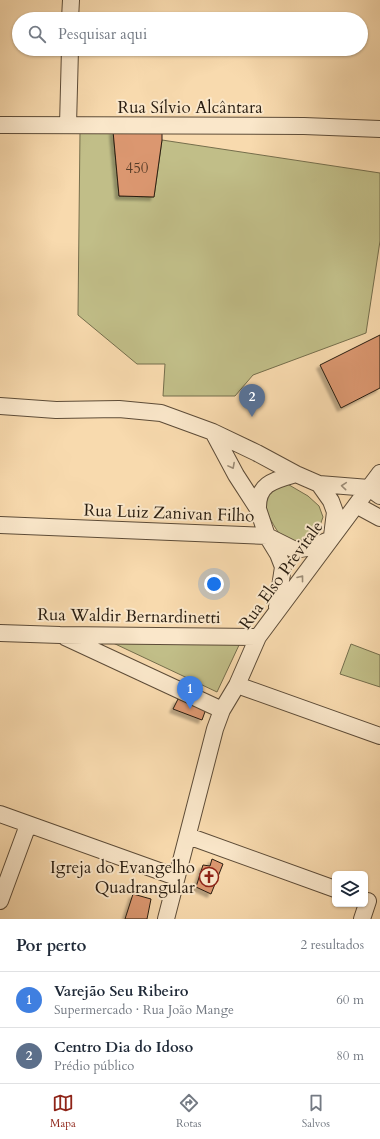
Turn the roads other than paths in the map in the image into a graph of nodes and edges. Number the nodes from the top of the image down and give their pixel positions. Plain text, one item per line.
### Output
1 (71, 0) edge
2 (70, 12) edge
3 (70, 56) edge
4 (0, 125) edge
5 (68, 125) junction
6 (380, 129) edge
7 (0, 406) edge
8 (213, 432) junction
9 (380, 473) edge
10 (296, 474) junction
11 (319, 484) junction
12 (374, 492) edge
13 (356, 505) junction
14 (258, 509) junction
15 (380, 518) edge
16 (0, 525) edge
17 (266, 536) junction
18 (332, 539) junction
19 (277, 609) junction
20 (0, 633) edge
21 (60, 635) junction
22 (258, 637) junction
23 (237, 685) junction
24 (222, 710) junction
25 (380, 736) edge
26 (0, 814) edge
27 (28, 825) junction
28 (188, 836) junction
29 (176, 877) junction
30 (332, 888) edge
31 (0, 901) edge
32 (371, 902) edge
33 (166, 919) edge
34 (362, 919) edge

1 - 2 street
3 - 5 street
4 - 5 street, Rua Sílvio Alcântara
5 - 6 street, Rua Sílvio Alcântara
7 - 8 street
8 - 10 street
8 -> 14 street
9 - 12 street, Rua Elso Previtale
10 - 11 street
10 - 14 street
12 -> 11 street
11 - 18 street
12 - 13 street, Rua Elso Previtale
13 - 15 street
13 - 18 street, Rua Elso Previtale
14 - 17 street
16 - 17 street, Rua Luiz Zanivan Filho
17 - 18 street, Rua Luiz Zanivan Filho
17 - 19 street
19 -> 18 street, Rua Elso Previtale
19 - 22 street, Rua Elso Previtale
20 - 21 street, Rua Waldir Bernardinetti
21 - 22 street, Rua Waldir Bernardinetti
21 - 24 street
22 - 23 street, Rua Elso Previtale
23 - 24 street, Rua Elso Previtale
23 - 25 street
24 - 28 street, Rua Elso Previtale
26 - 27 street
27 - 29 street
27 - 31 street
28 - 29 street, Rua Elso Previtale
28 - 30 street
29 - 33 street, Rua Elso Previtale
32 - 34 street

